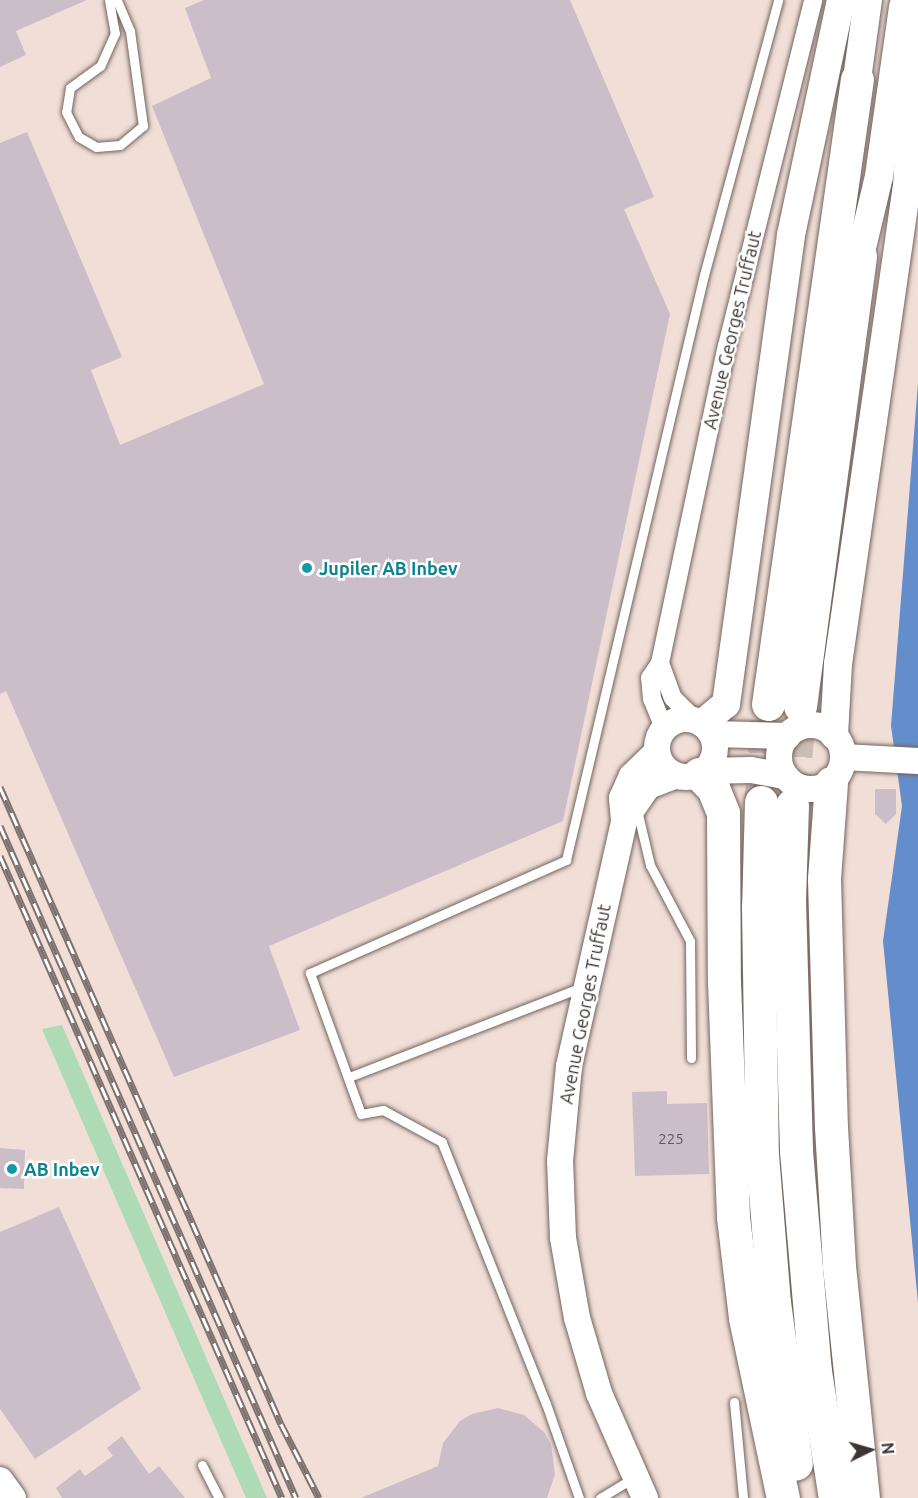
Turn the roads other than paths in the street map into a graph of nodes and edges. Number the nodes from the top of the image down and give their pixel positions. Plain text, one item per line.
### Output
1 (109, 0) edge
2 (117, 0) edge
3 (778, 0) edge
4 (813, 0) edge
5 (840, 0) edge
6 (868, 0) edge
7 (890, 0) edge
8 (904, 0) edge
9 (918, 6) edge
10 (857, 79) joint
11 (860, 256) junction
12 (660, 663) junction
13 (768, 704) tunnel mouth
14 (800, 706) tunnel mouth
15 (703, 726) junction
16 (788, 736) junction
17 (661, 740) junction
18 (836, 758) junction
19 (918, 761) edge
20 (693, 773) junction
21 (779, 794) junction
22 (629, 813) junction
23 (587, 985) junction
24 (691, 1058) dead end
25 (349, 1077) junction
26 (734, 1402) dead end
27 (202, 1465) dead end
28 (0, 1480) edge
29 (640, 1488) edge
30 (13, 1498) edge
31 (219, 1498) edge
32 (579, 1498) edge
33 (600, 1498) edge
34 (743, 1498) edge
35 (783, 1498) edge
36 (802, 1498) edge
37 (835, 1498) edge
38 (863, 1498) edge

1 - 2 lane
3 - 25 lane
4 - 12 street, Avenue Georges Truffaut
5 - 15 main road
6 - 10 main road
7 - 11 main road
8 - 11 main road
9 - 18 main road
10 - 13 highway
11 - 14 highway
12 - 15 street
12 - 17 street, Avenue Georges Truffaut
15 - 16 street
15 - 17 street
15 - 20 street
16 - 18 street
16 - 21 street
17 - 20 street
17 - 22 street, Avenue Georges Truffaut
18 - 19 street
18 - 21 street
18 - 38 highway
20 - 21 street
20 - 22 street
20 - 35 highway
21 - 36 highway
21 - 37 highway
22 - 23 street, Avenue Georges Truffaut
22 - 24 lane
23 - 25 lane
23 - 29 street, Avenue Georges Truffaut
25 - 32 lane
26 - 34 lane
27 - 31 lane
28 - 30 street
29 - 33 lane

